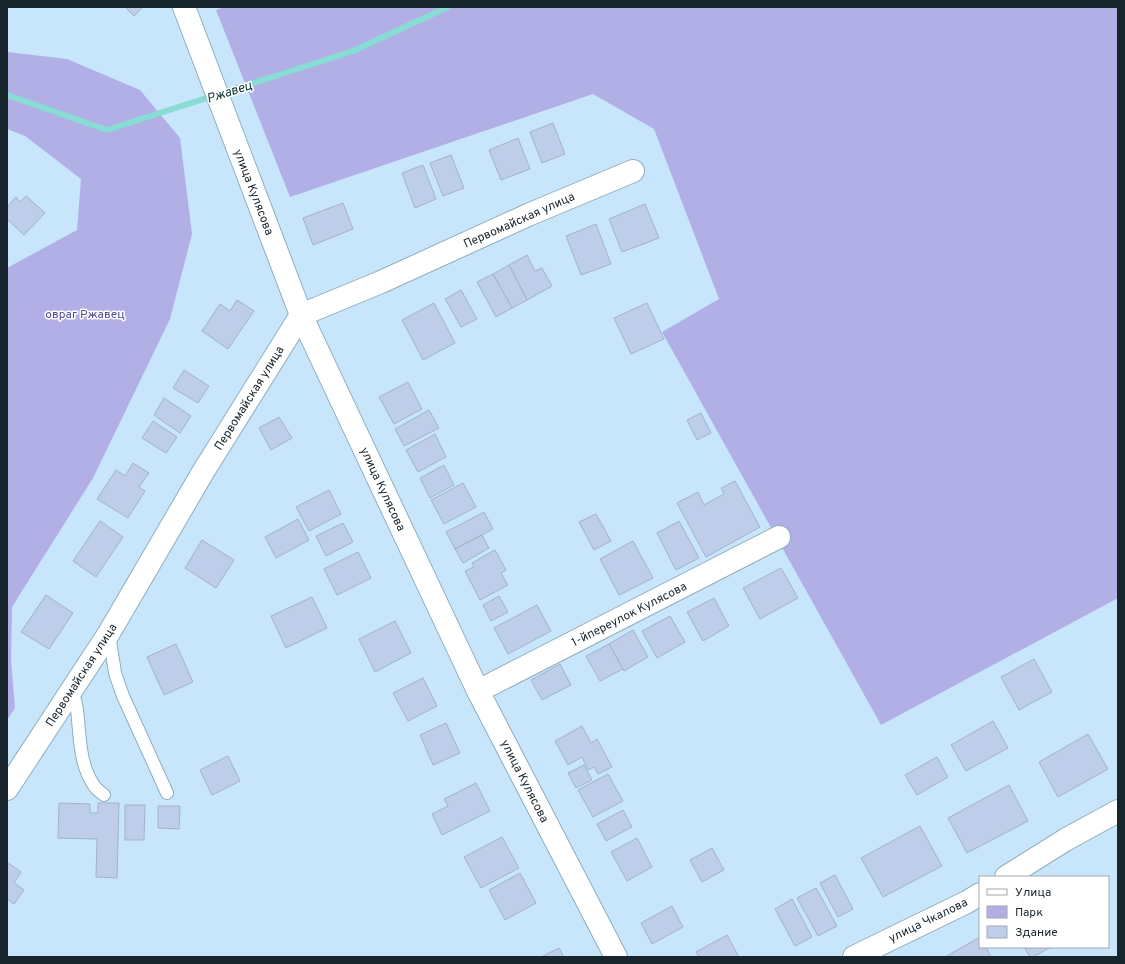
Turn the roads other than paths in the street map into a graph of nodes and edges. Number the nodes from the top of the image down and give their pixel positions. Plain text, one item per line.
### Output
1 (184, 7) edge
2 (632, 171) dead end
3 (301, 316) junction
4 (779, 537) dead end
5 (109, 633) junction
6 (72, 689) junction
7 (478, 691) junction
8 (7, 789) edge
9 (167, 793) dead end
10 (104, 795) dead end
11 (1118, 811) edge
12 (1008, 876) edge
13 (979, 895) edge
14 (616, 957) edge
15 (854, 957) edge

1 - 3 street, улица Кулясова
2 - 3 street, Первомайская улица
3 - 5 street, Первомайская улица
3 - 7 street, улица Кулясова
4 - 7 street, 1-йпереулок Кулясова
5 - 6 street, Первомайская улица
5 - 9 lane
6 - 8 street, Первомайская улица
6 - 10 lane
7 - 14 street, улица Кулясова
11 - 12 street
13 - 15 street, улица Чкалова

